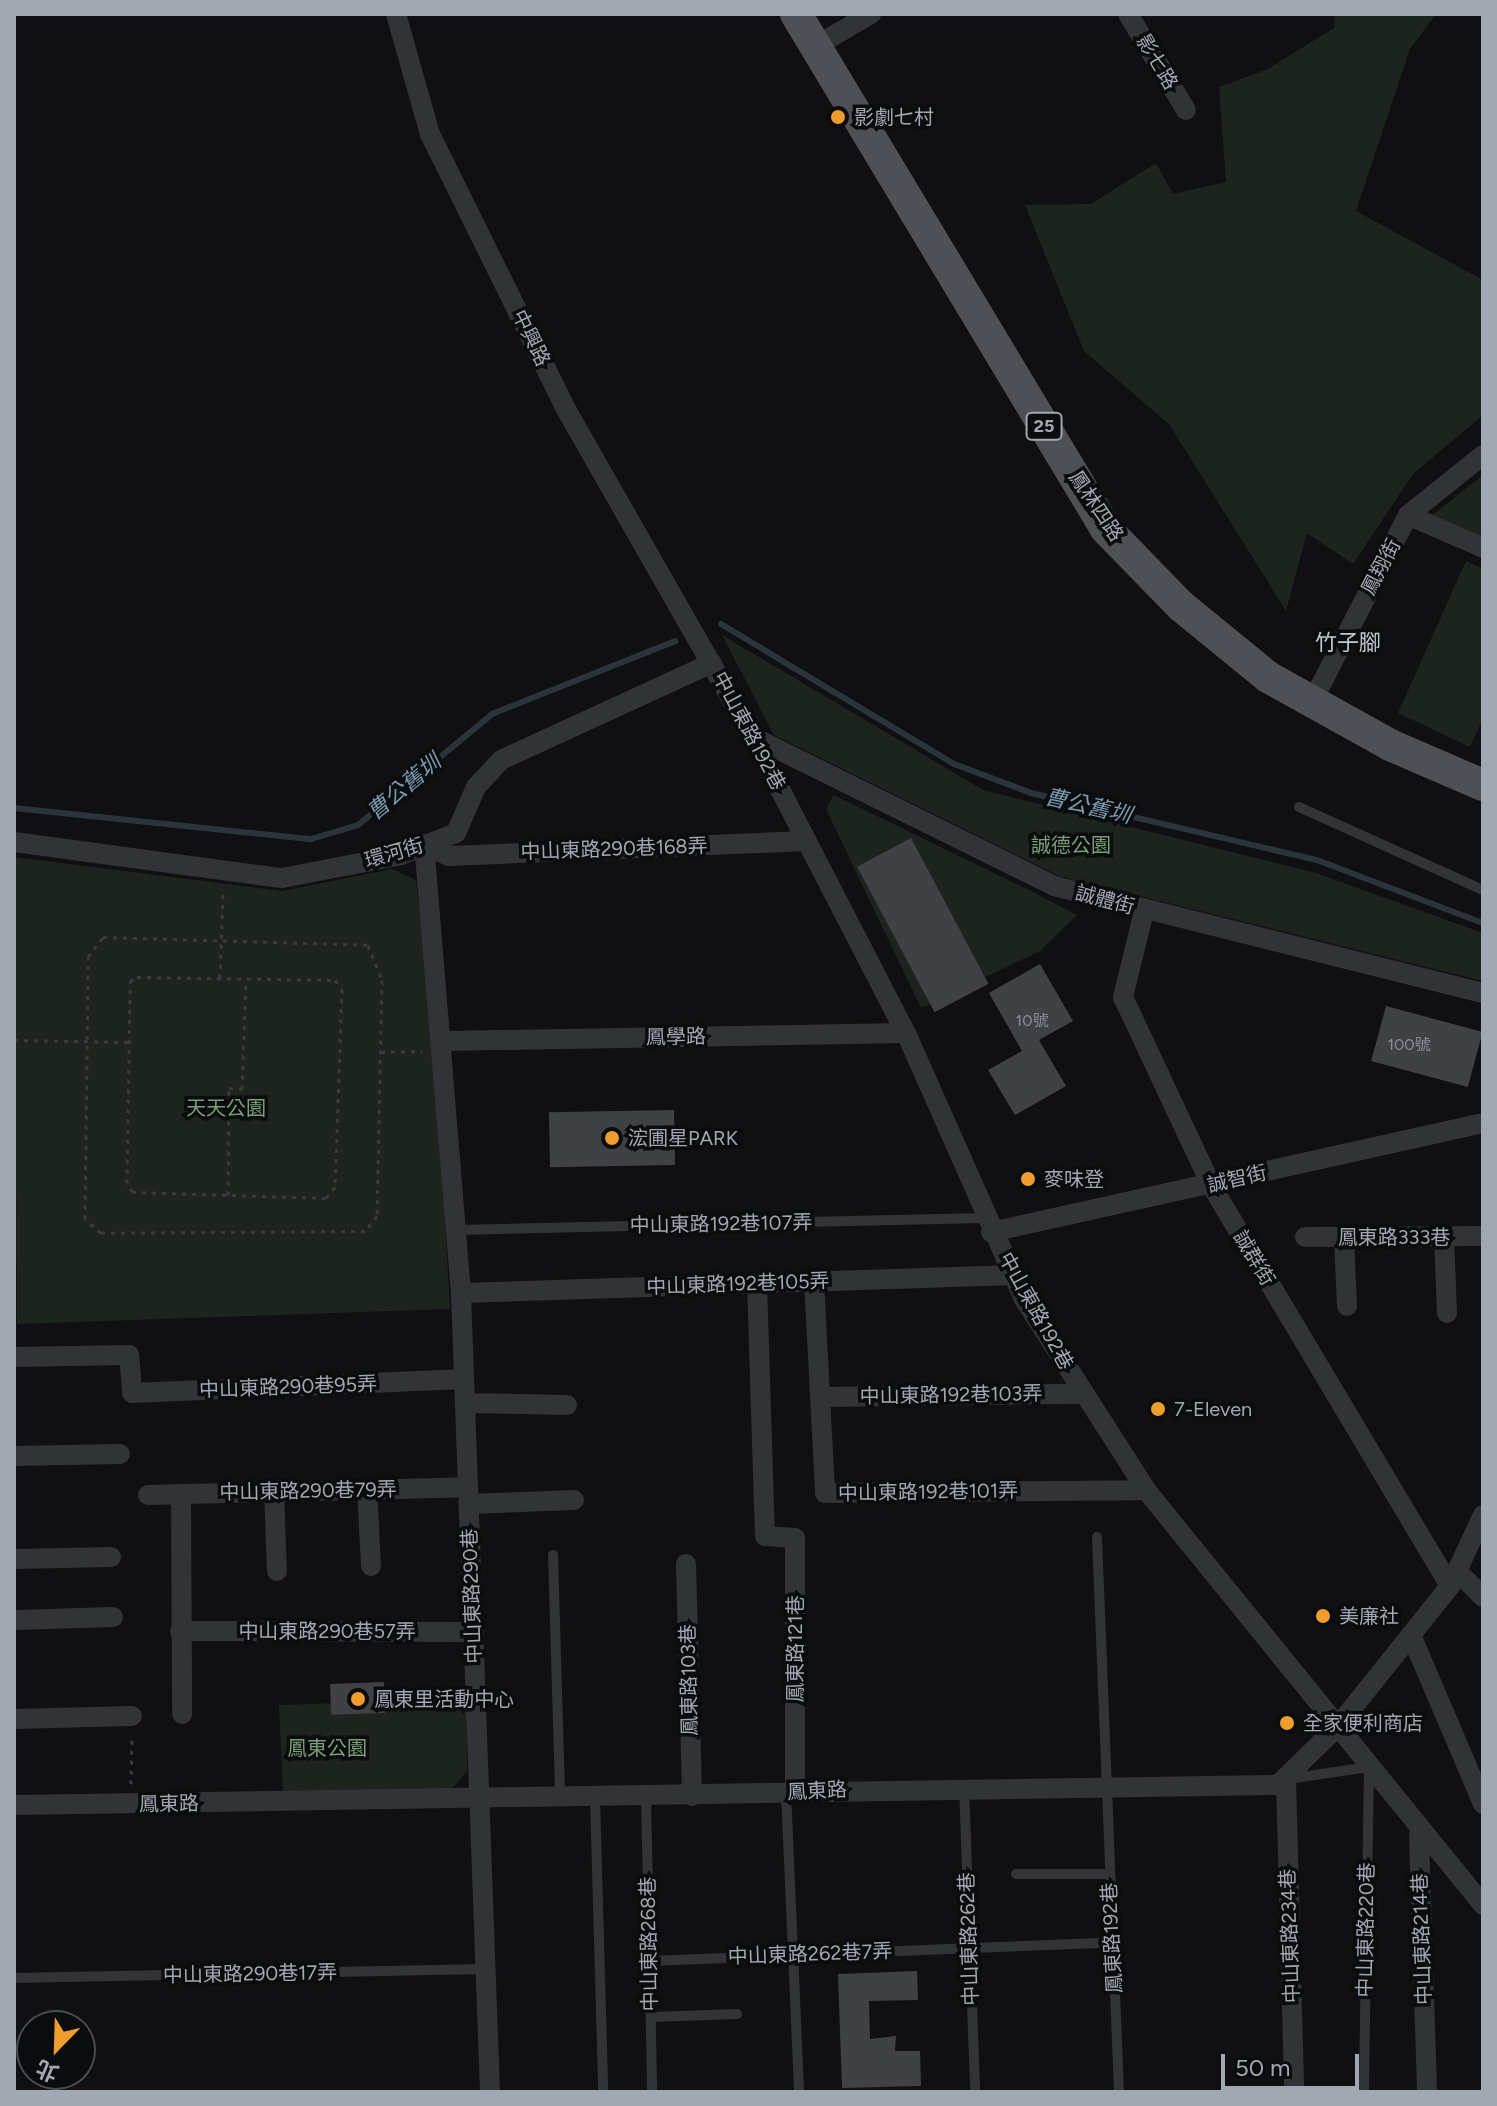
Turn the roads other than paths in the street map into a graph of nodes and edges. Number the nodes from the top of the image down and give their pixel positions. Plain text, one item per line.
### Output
1 (396, 14) edge
2 (796, 14) edge
3 (871, 14) edge
4 (1128, 14) edge
5 (822, 32) edge
6 (1186, 110) dead end
7 (1483, 455) edge
8 (1408, 515) junction
9 (1483, 548) edge
10 (707, 654) junction
11 (1315, 695) junction
12 (753, 737) junction
13 (1395, 737) junction
14 (1483, 763) edge
15 (1483, 785) edge
16 (1299, 807) dead end
17 (807, 841) junction
18 (14, 842) edge
19 (424, 845) junction
20 (1483, 890) edge
21 (1144, 911) junction
22 (1483, 993) edge
23 (906, 1033) junction
24 (445, 1046) junction
25 (1483, 1123) edge
26 (1211, 1185) junction
27 (988, 1225) junction
28 (457, 1230) junction
29 (1444, 1236) junction
30 (1483, 1236) edge
31 (1305, 1237) dead end
32 (1344, 1238) junction
33 (1016, 1275) junction
34 (814, 1281) junction
35 (757, 1283) junction
36 (461, 1293) junction
37 (1347, 1306) dead end
38 (1447, 1313) dead end
39 (14, 1357) edge
40 (464, 1379) junction
41 (1083, 1394) junction
42 (820, 1397) junction
43 (465, 1403) junction
44 (567, 1405) dead end
45 (120, 1454) dead end
46 (14, 1456) edge
47 (367, 1489) junction
48 (1146, 1490) junction
49 (274, 1491) junction
50 (181, 1494) junction
51 (148, 1495) dead end
52 (469, 1495) junction
53 (574, 1500) dead end
54 (1483, 1515) edge
55 (1097, 1537) dead end
56 (553, 1555) dead end
57 (111, 1557) dead end
58 (14, 1559) edge
59 (686, 1564) dead end
60 (371, 1566) dead end
61 (277, 1571) dead end
62 (1454, 1579) junction
63 (1483, 1597) edge
64 (113, 1617) dead end
65 (14, 1620) edge
66 (180, 1631) junction
67 (474, 1632) junction
68 (1411, 1635) junction
69 (182, 1714) dead end
70 (132, 1716) road end
71 (14, 1719) edge
72 (1338, 1726) junction
73 (1369, 1767) junction
74 (1286, 1779) junction
75 (1105, 1783) junction
76 (964, 1786) junction
77 (791, 1791) junction
78 (646, 1796) junction
79 (692, 1796) junction
80 (560, 1797) junction
81 (595, 1797) junction
82 (480, 1799) junction
83 (1483, 1804) edge
84 (14, 1805) edge
85 (1419, 1835) junction
86 (1016, 1874) dead end
87 (1109, 1874) junction
88 (1483, 1905) edge
89 (1112, 1942) junction
90 (970, 1947) junction
91 (793, 1955) junction
92 (649, 1961) junction
93 (486, 1969) junction
94 (14, 1978) edge
95 (737, 2014) dead end
96 (651, 2017) junction
97 (490, 2092) edge
98 (603, 2092) edge
99 (652, 2092) edge
100 (799, 2092) edge
101 (975, 2092) edge
102 (1119, 2092) edge
103 (1294, 2092) edge
104 (1364, 2092) edge
105 (1427, 2092) edge

1 - 10 street, 中興路
2 - 5 main road, 鳳林四路 / 25
3 - 5 street
4 - 6 street, 影七路
5 - 11 main road, 鳳林四路 / 25
7 - 8 street, 鳳翔街
8 - 9 street
8 - 11 street, 鳳翔街
10 - 12 street, 中山東路192巷
10 - 19 street, 環河街
11 - 13 main road, 鳳林四路 / 25
12 - 17 street, 中山東路192巷
12 - 21 street, 誠體街
13 - 14 main road, 25
13 - 15 main road, 25
16 - 20 lane
17 - 19 street, 中山東路290巷168弄
17 - 23 street, 中山東路192巷
18 - 19 street, 環河街
19 - 24 street, 中山東路290巷
21 - 22 street, 誠體街
21 - 26 street, 誠群街
23 - 24 street, 鳳學路
23 - 27 street, 中山東路192巷
24 - 28 street, 中山東路290巷
25 - 26 street, 誠智街
26 - 27 street, 誠智街
26 - 62 street, 誠群街
27 - 28 lane, 中山東路192巷107弄
27 - 33 street, 中山東路192巷
28 - 36 street, 中山東路290巷
29 - 30 street, 鳳東路333巷
29 - 32 street, 鳳東路333巷
29 - 38 street
31 - 32 street, 鳳東路333巷
32 - 37 street
33 - 34 street, 中山東路192巷105弄
33 - 41 street, 中山東路192巷
34 - 35 street, 中山東路192巷105弄
34 - 42 street, 中山東路192巷101弄
35 - 36 street, 中山東路192巷105弄
35 - 77 street, 鳳東路121巷
36 - 40 street, 中山東路290巷
39 - 40 street, 中山東路290巷95弄
40 - 43 street, 中山東路290巷
41 - 42 street, 中山東路192巷103弄
41 - 48 street, 中山東路192巷
42 - 48 street, 中山東路192巷101弄
43 - 44 street
43 - 52 street, 中山東路290巷
45 - 46 street
47 - 49 street, 中山東路290巷79弄
47 - 52 street, 中山東路290巷79弄
47 - 60 street
48 - 72 street, 中山東路192巷
49 - 50 street, 中山東路290巷79弄
49 - 61 street
50 - 51 street, 中山東路290巷79弄
50 - 66 street
52 - 53 street, 中山東路290巷79弄
52 - 67 street, 中山東路290巷
54 - 62 street
55 - 75 lane, 鳳東路192巷
56 - 80 lane
57 - 58 street
59 - 79 street, 鳳東路103巷
62 - 63 street, 誠群街
62 - 68 street
64 - 65 street
66 - 67 street, 中山東路290巷57弄
66 - 69 street
67 - 82 street, 中山東路290巷
68 - 72 street
68 - 83 street
70 - 71 street
72 - 73 street, 中山東路192巷
72 - 74 street
73 - 74 lane
73 - 85 street, 中山東路192巷
73 - 104 lane, 中山東路220巷
74 - 75 street, 鳳東路
74 - 103 street, 中山東路234巷
75 - 76 street, 鳳東路
75 - 87 lane, 鳳東路192巷
76 - 77 street, 鳳東路
76 - 90 lane, 中山東路262巷
77 - 79 street, 鳳東路
77 - 91 lane
78 - 79 street, 鳳東路
78 - 81 street, 鳳東路
78 - 92 lane, 中山東路268巷
80 - 81 street, 鳳東路
80 - 82 street, 鳳東路
81 - 98 lane
82 - 84 street, 鳳東路
82 - 93 street, 中山東路290巷
85 - 88 street, 中山東路192巷
85 - 105 street, 中山東路214巷
86 - 87 lane
87 - 89 lane, 鳳東路192巷
89 - 90 lane, 中山東路262巷7弄
89 - 102 lane, 鳳東路192巷
90 - 91 lane, 中山東路262巷7弄
90 - 101 lane, 中山東路262巷
91 - 92 lane, 中山東路262巷7弄
91 - 100 lane
92 - 96 lane, 中山東路268巷
93 - 94 lane, 中山東路290巷17弄
93 - 97 street, 中山東路290巷
95 - 96 lane
96 - 99 lane, 中山東路268巷

